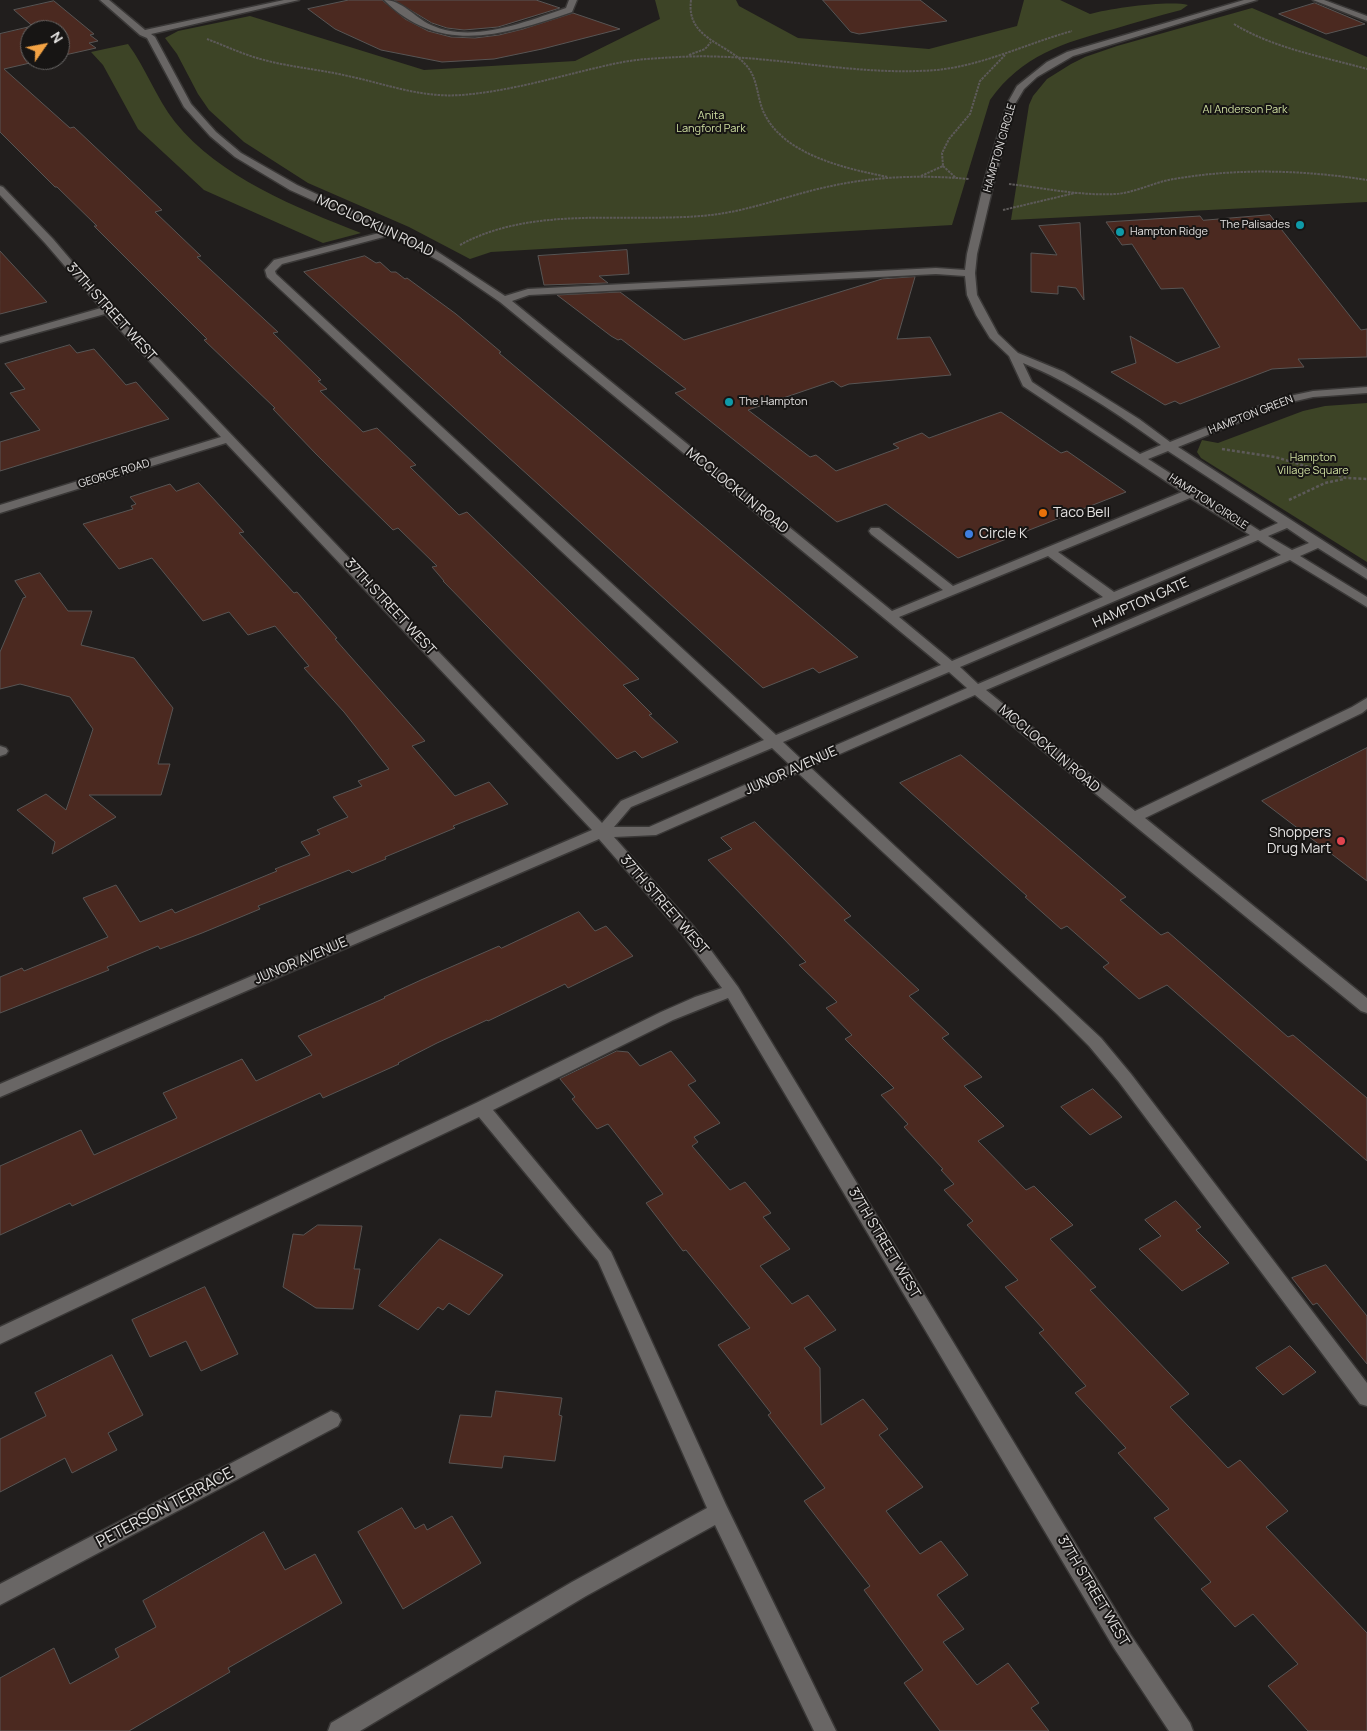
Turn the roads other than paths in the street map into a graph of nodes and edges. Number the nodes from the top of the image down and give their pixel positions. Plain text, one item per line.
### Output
1 (104, 0) edge
2 (294, 0) edge
3 (388, 0) edge
4 (573, 0) edge
5 (1253, 0) edge
6 (1317, 0) edge
7 (1366, 19) edge
8 (143, 33) junction
9 (0, 189) edge
10 (393, 232) junction
11 (970, 273) junction
12 (504, 300) junction
13 (107, 310) junction
14 (0, 340) edge
15 (1014, 355) junction
16 (1367, 390) edge
17 (229, 438) junction
18 (1169, 446) junction
19 (1140, 458) junction
20 (1191, 493) junction
21 (0, 509) edge
22 (1286, 524) junction
23 (875, 531) dead end
24 (1259, 535) junction
25 (1317, 544) junction
26 (1049, 551) junction
27 (1290, 555) junction
28 (1367, 575) edge
29 (952, 591) junction
30 (1113, 598) junction
31 (1367, 602) edge
32 (890, 616) junction
33 (951, 666) junction
34 (976, 689) junction
35 (1367, 702) edge
36 (772, 742) junction
37 (800, 766) junction
38 (1133, 818) junction
39 (602, 832) junction
40 (732, 991) junction
41 (1367, 1007) edge
42 (0, 1091) edge
43 (482, 1108) junction
44 (0, 1336) edge
45 (1367, 1398) edge
46 (330, 1420) dead end
47 (719, 1512) junction
48 (0, 1595) edge
49 (339, 1731) edge
50 (825, 1731) edge
51 (1182, 1731) edge

1 - 8 street, MCCLOCKLIN ROAD
2 - 8 street
3 - 4 street
5 - 11 street, HAMPTON CIRCLE
6 - 7 street
8 - 10 street, MCCLOCKLIN ROAD
9 - 13 street, 37TH STREET WEST
10 - 12 street, MCCLOCKLIN ROAD
10 - 36 street
11 - 12 street
11 - 15 street, HAMPTON CIRCLE
12 - 32 street, MCCLOCKLIN ROAD
13 - 14 street
13 - 17 street, 37TH STREET WEST
15 - 18 street, HAMPTON CIRCLE
15 - 19 street, HAMPTON CIRCLE
16 - 18 street, HAMPTON GREEN
17 - 21 street, GEORGE ROAD
17 - 39 street, 37TH STREET WEST
18 - 19 street, HAMPTON GREEN
18 - 22 street, HAMPTON CIRCLE
19 - 20 street, HAMPTON CIRCLE
20 - 24 street, HAMPTON CIRCLE
20 - 26 street
22 - 24 street, HAMPTON GATE
22 - 25 street, HAMPTON CIRCLE
23 - 29 street
24 - 27 street, HAMPTON CIRCLE
24 - 30 street, HAMPTON GATE
25 - 27 street, HAMPTON GATE
25 - 28 street, HAMPTON CIRCLE
26 - 29 street
26 - 30 street
27 - 31 street, HAMPTON CIRCLE
27 - 34 street, HAMPTON GATE
29 - 32 street
30 - 33 street, HAMPTON GATE
32 - 33 street, MCCLOCKLIN ROAD
33 - 34 street, MCCLOCKLIN ROAD
33 - 36 street, JUNOR AVENUE
34 - 37 street, JUNOR AVENUE
34 - 38 street, MCCLOCKLIN ROAD
35 - 38 street
36 - 37 street
36 - 39 street, JUNOR AVENUE
37 - 39 street, JUNOR AVENUE
37 - 45 street
38 - 41 street, MCCLOCKLIN ROAD
39 - 40 street, 37TH STREET WEST
39 - 42 street, JUNOR AVENUE
40 - 43 street
40 - 51 street, 37TH STREET WEST
43 - 44 street
43 - 47 street
46 - 48 street, PETERSON TERRACE
47 - 49 street
47 - 50 street

